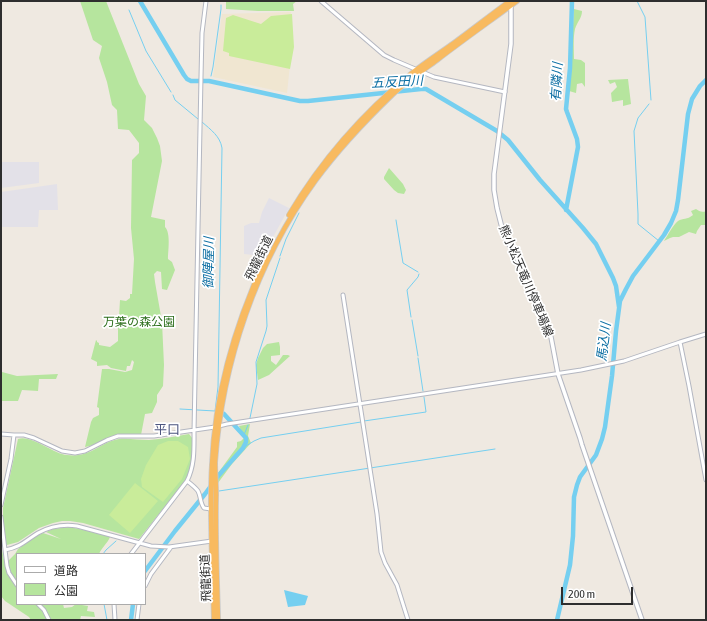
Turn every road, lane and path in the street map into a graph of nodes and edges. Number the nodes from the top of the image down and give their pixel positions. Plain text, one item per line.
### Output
1 (206, 1) edge
2 (321, 1) edge
3 (517, 1) edge
4 (511, 3) edge
5 (419, 70) junction
6 (394, 91) junction
7 (505, 92) junction
8 (343, 295) dead end
9 (706, 334) edge
10 (680, 342) junction
11 (558, 374) junction
12 (360, 404) junction
13 (217, 427) junction
14 (194, 431) junction
15 (1, 434) edge
16 (14, 435) junction
17 (706, 480) edge
18 (187, 481) junction
19 (1, 505) edge
20 (211, 509) junction
21 (1, 517) edge
22 (213, 540) junction
23 (139, 543) junction
24 (170, 547) junction
25 (5, 550) junction
26 (132, 553) edge
27 (16, 584) edge
28 (146, 584) edge
29 (39, 605) edge
30 (114, 605) edge
31 (139, 605) edge
32 (49, 620) edge
33 (115, 620) edge
34 (137, 620) edge
35 (214, 620) edge
36 (218, 620) edge
37 (408, 620) edge
38 (642, 620) edge

1 - 14 street
2 - 5 street
3 - 4 highway, 飛龍街道
4 - 5 highway, 飛龍街道
4 - 7 main road, 熊小松天竜川停車場線
5 - 6 highway, 飛龍街道
5 - 6 highway, 飛龍街道
5 - 7 street
6 - 13 highway, 飛龍街道
6 - 13 highway, 飛龍街道
7 - 11 main road, 熊小松天竜川停車場線
8 - 12 street
9 - 10 street
10 - 11 street
10 - 17 street
11 - 12 street
11 - 38 main road, 熊小松天竜川停車場線
12 - 13 street
12 - 37 street
13 - 14 street
13 - 20 highway, 飛龍街道
13 - 22 highway, 飛龍街道
14 - 16 street
14 - 18 street
15 - 16 street
16 - 19 street
18 - 20 street
18 - 23 street
20 - 22 highway, 飛龍街道
21 - 25 street
22 - 24 street
22 - 35 highway, 飛龍街道
22 - 36 highway, 飛龍街道
23 - 24 street
23 - 25 street
23 - 26 street
24 - 28 street
25 - 27 street
29 - 32 street
30 - 33 street
31 - 34 street

